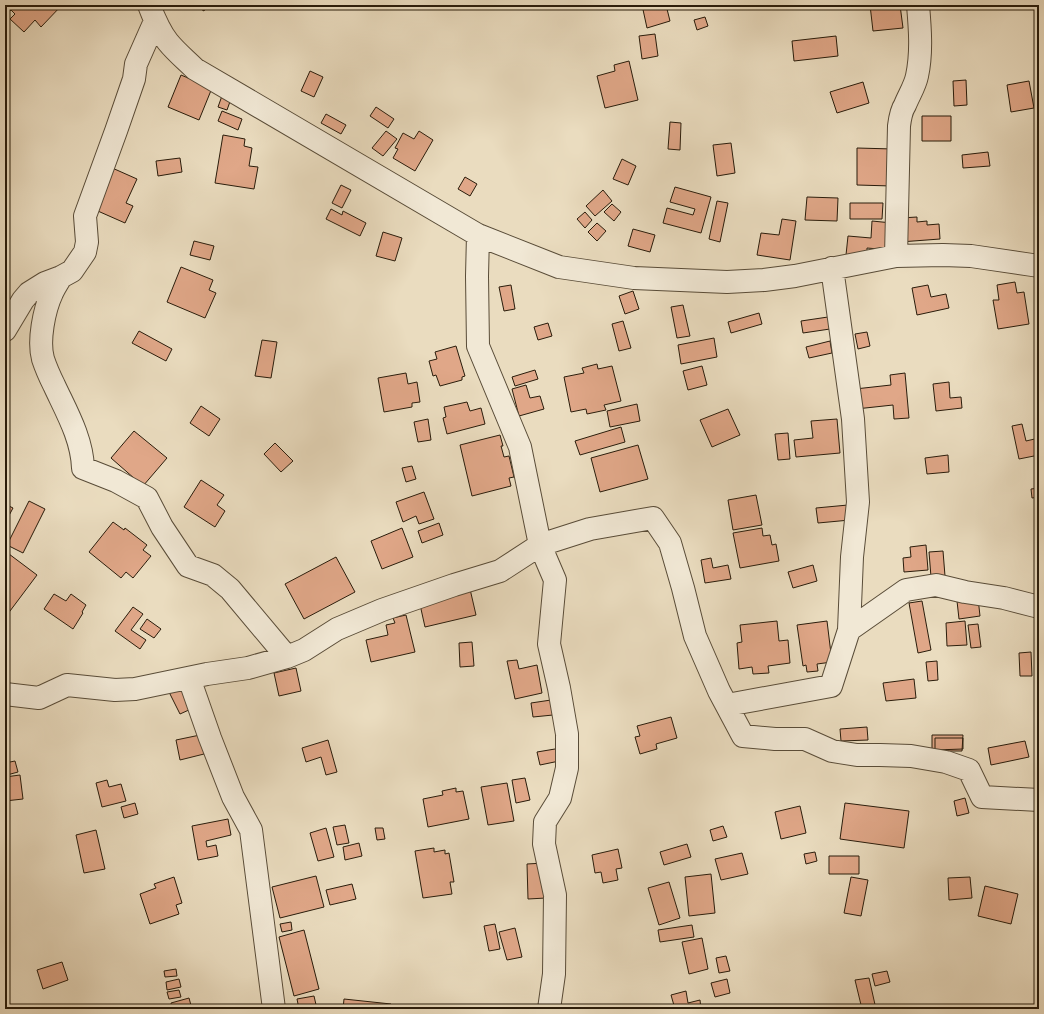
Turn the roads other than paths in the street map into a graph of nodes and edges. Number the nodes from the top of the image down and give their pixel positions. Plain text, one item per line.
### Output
1 (918, 5) edge
2 (152, 13) edge
3 (478, 235) junction
4 (896, 256) junction
5 (1039, 266) edge
6 (832, 268) junction
7 (61, 277) junction
8 (5, 330) edge
9 (540, 545) junction
10 (1039, 607) edge
11 (849, 630) junction
12 (286, 657) junction
13 (189, 678) junction
14 (5, 694) edge
15 (726, 705) junction
16 (1039, 800) edge
17 (274, 1009) edge
18 (549, 1009) edge

1 - 4 street
2 - 3 street
2 - 7 street
3 - 6 street
3 - 9 street
4 - 5 street
4 - 6 street
6 - 11 street
7 - 8 street
7 - 12 street
9 - 12 street
9 - 15 street
9 - 18 street
10 - 11 street
11 - 15 street
12 - 13 street
13 - 14 street
13 - 17 street
15 - 16 street

